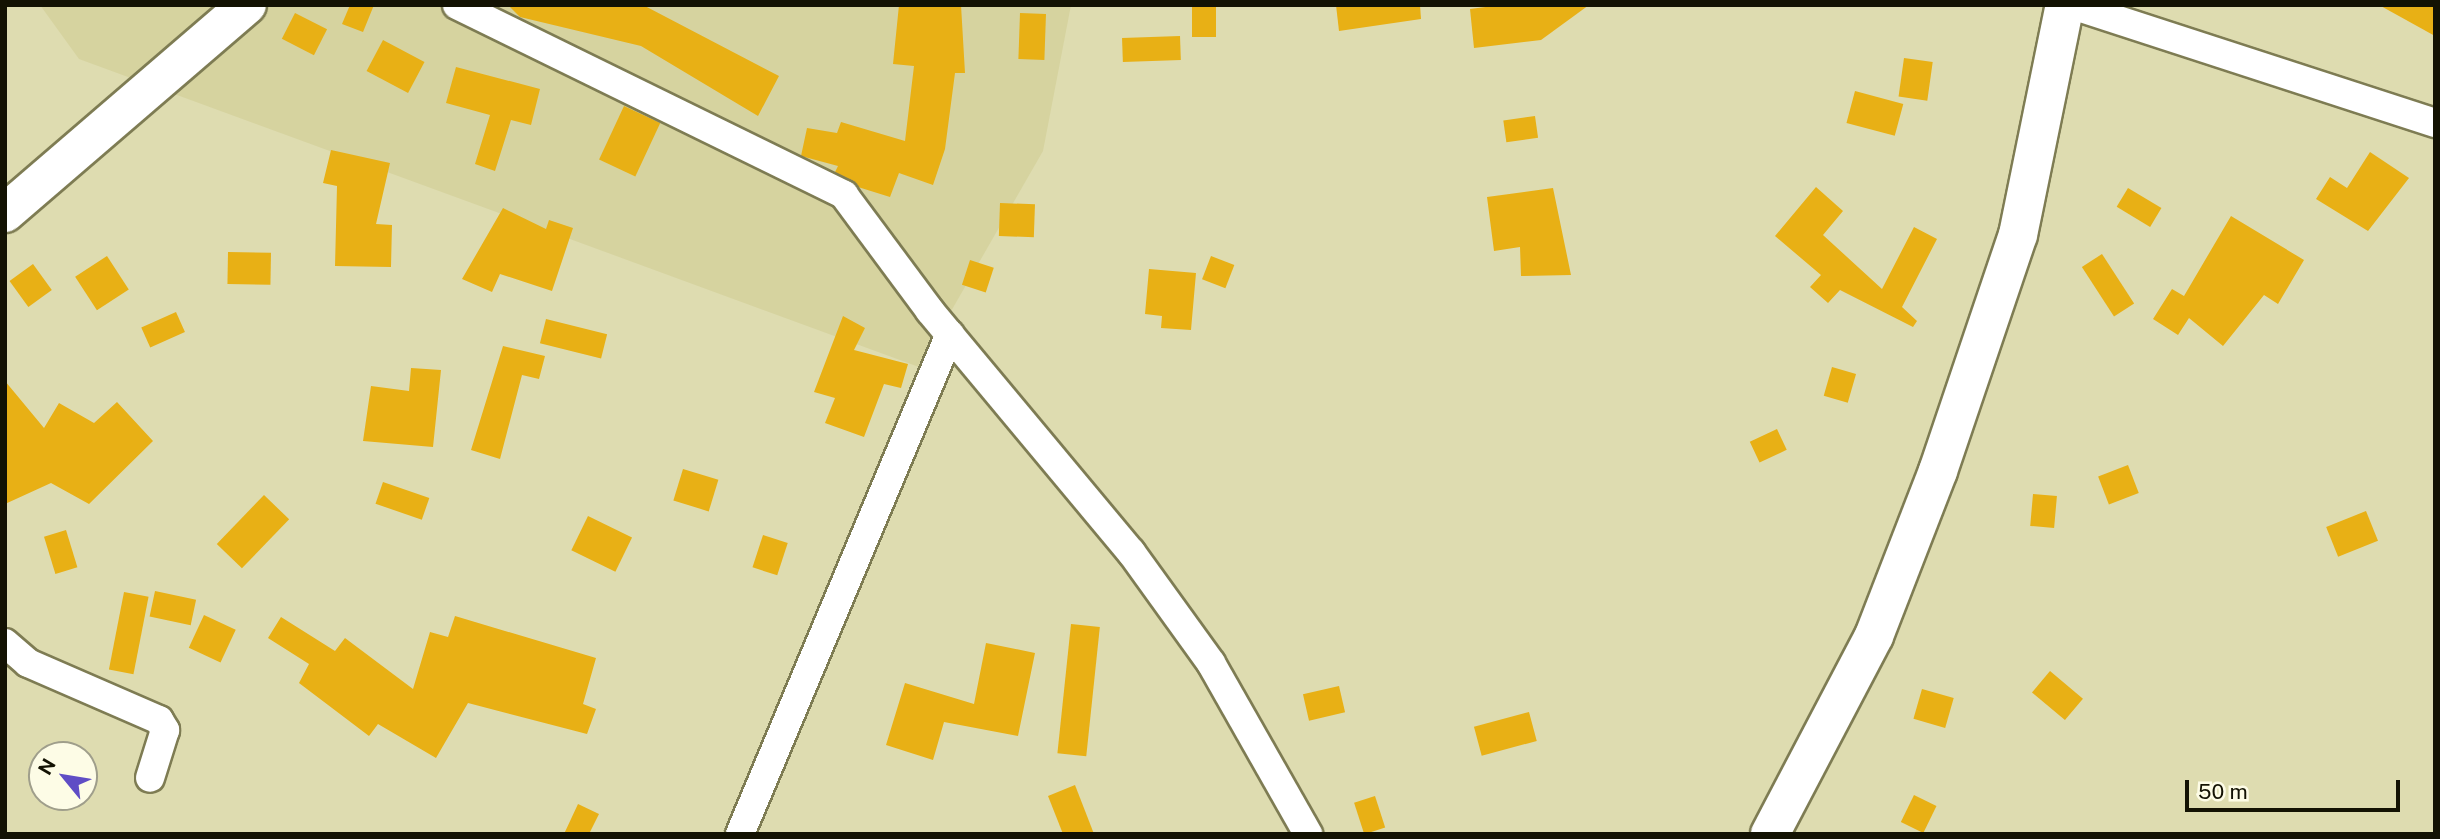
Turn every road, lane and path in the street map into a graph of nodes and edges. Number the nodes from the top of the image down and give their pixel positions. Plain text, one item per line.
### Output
1 (247, 5) edge
2 (457, 5) edge
3 (2065, 5) edge
4 (2072, 5) edge
5 (2435, 123) edge
6 (5, 213) edge
7 (950, 334) junction
8 (5, 643) edge
9 (150, 778) dead end
10 (740, 834) edge
11 (1308, 834) edge
12 (1770, 834) edge

1 - 6 main road
2 - 7 street
3 - 12 main road
4 - 5 street
7 - 10 street
7 - 11 street
8 - 9 street

